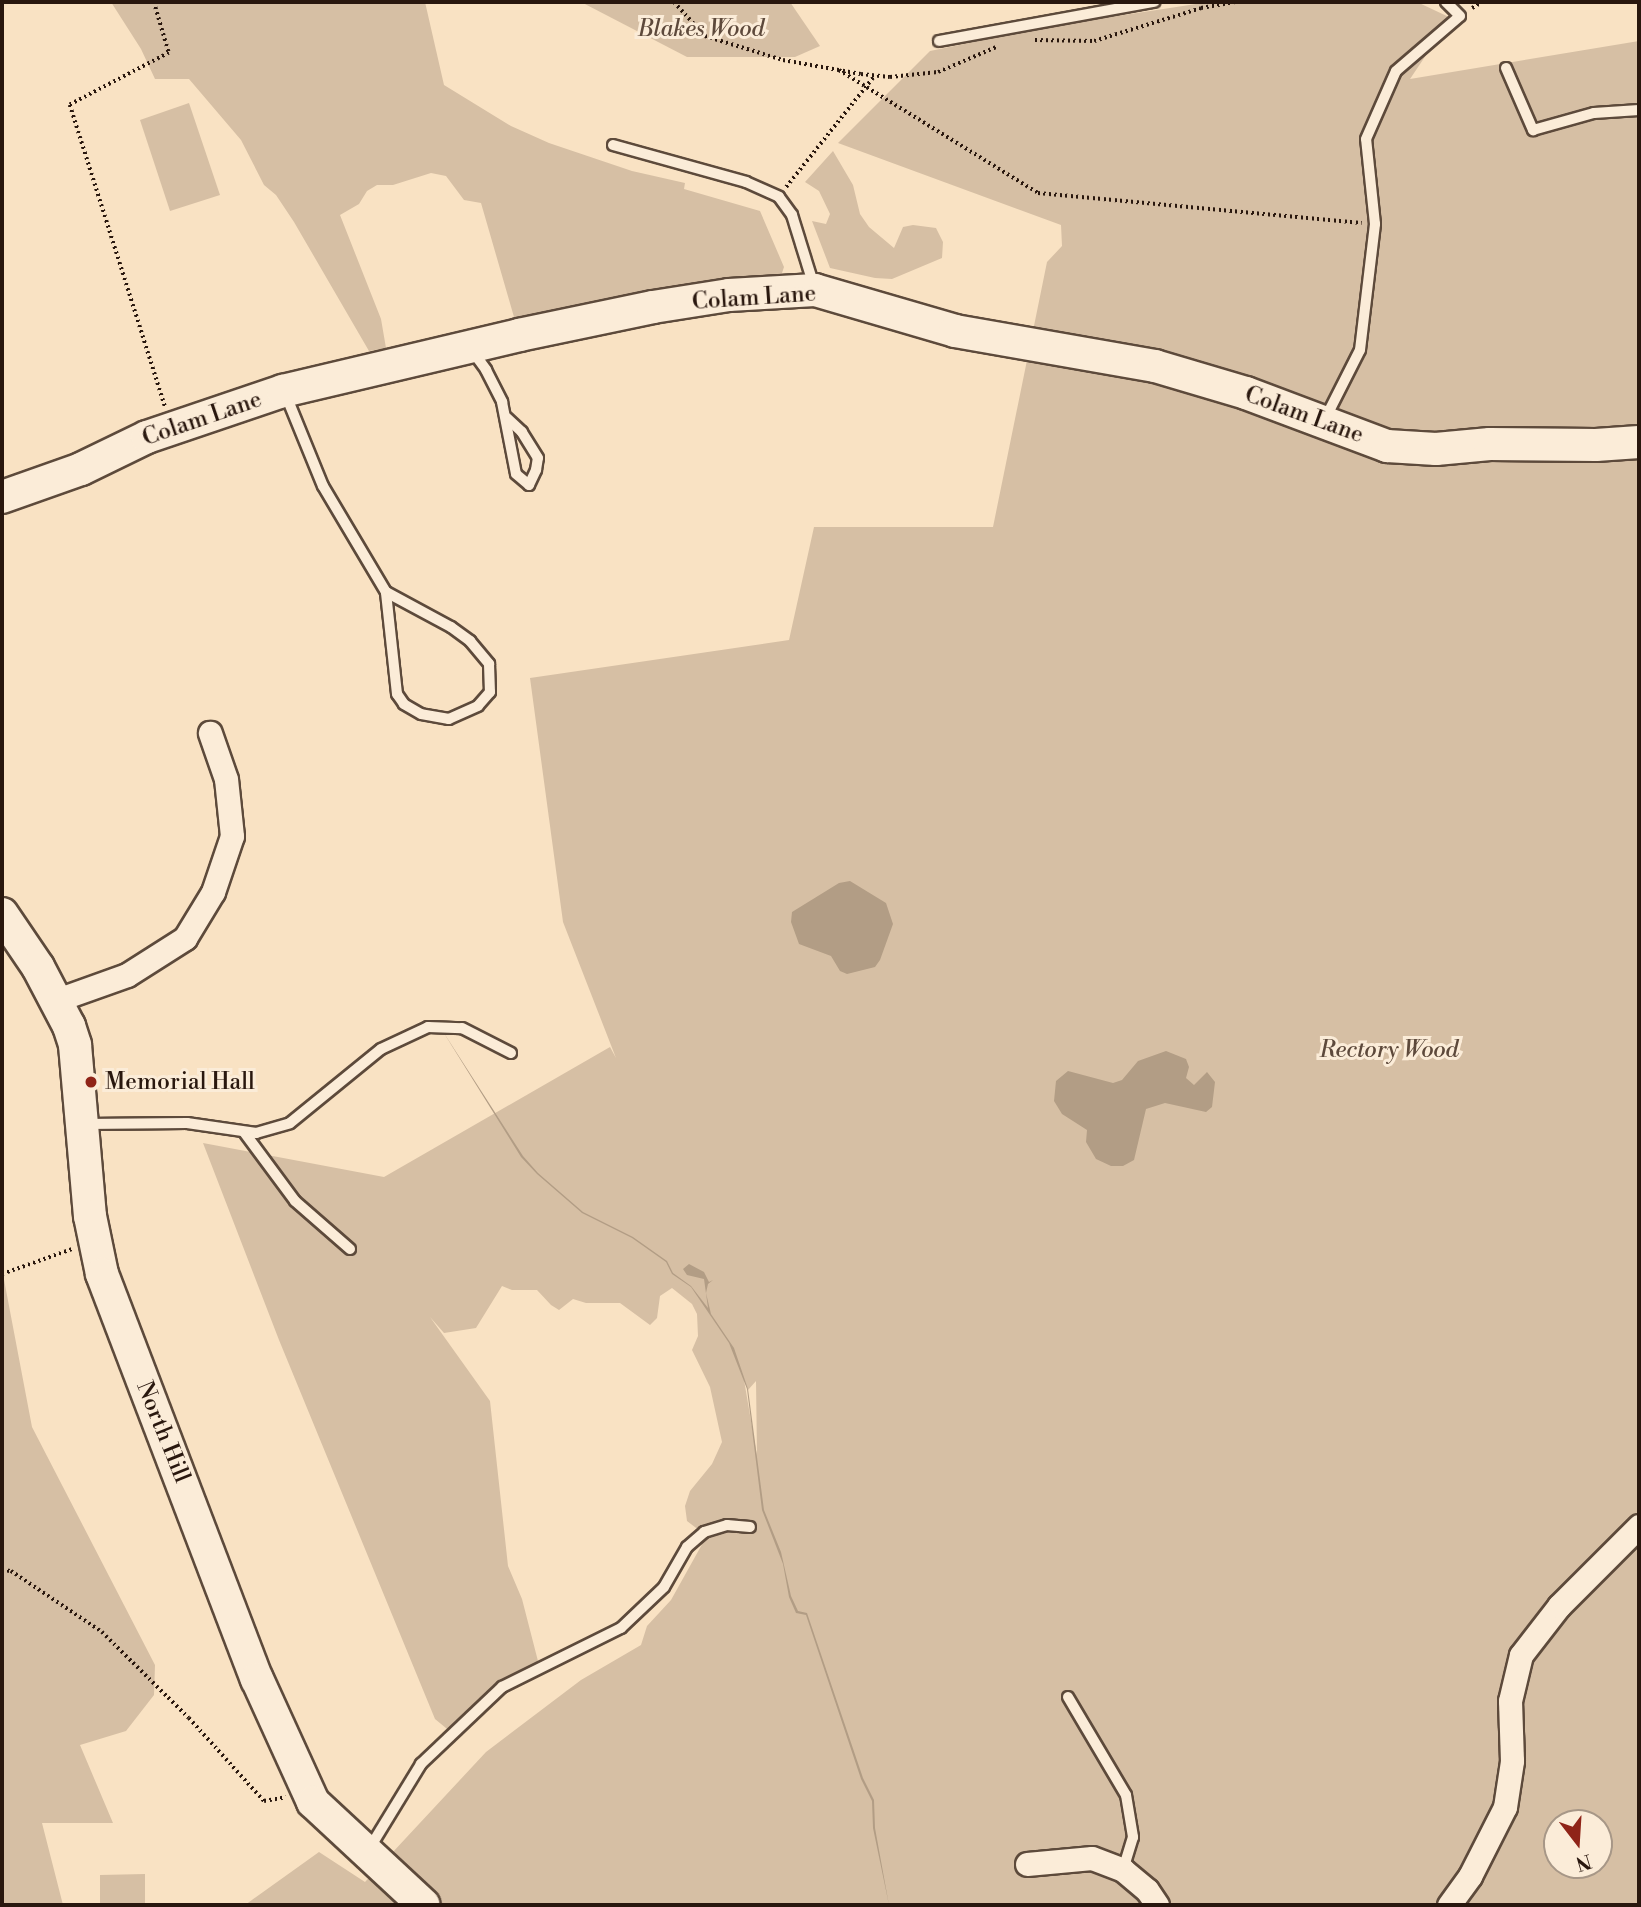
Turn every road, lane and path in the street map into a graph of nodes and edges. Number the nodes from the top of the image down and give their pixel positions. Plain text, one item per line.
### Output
1 (154, 2) edge
2 (1154, 2) edge
3 (1446, 2) edge
4 (939, 41) dead end
5 (1506, 68) dead end
6 (836, 69) dead end
7 (876, 75) dead end
8 (864, 86) junction
9 (1639, 110) edge
10 (613, 145) dead end
11 (779, 197) junction
12 (1375, 224) junction
13 (815, 290) junction
14 (470, 346) junction
15 (284, 391) junction
16 (508, 418) junction
17 (1324, 421) junction
18 (171, 429) junction
19 (1639, 442) edge
20 (3, 492) edge
21 (386, 592) junction
22 (210, 733) dead end
23 (2, 914) edge
24 (57, 1000) junction
25 (511, 1053) dead end
26 (83, 1124) junction
27 (244, 1132) junction
28 (94, 1241) junction
29 (350, 1249) dead end
30 (2, 1274) edge
31 (1639, 1526) edge
32 (750, 1527) dead end
33 (2, 1570) edge
34 (1068, 1697) dead end
35 (308, 1793) junction
36 (368, 1851) junction
37 (1027, 1864) dead end
38 (1123, 1870) junction
39 (424, 1905) edge
40 (1157, 1905) edge
41 (1449, 1905) edge

1 - 18 path
2 - 4 lane
3 - 12 lane
5 - 9 lane
6 - 8 path
7 - 8 path
8 - 11 path
8 - 12 path
10 - 11 lane
11 - 13 lane
12 - 17 lane
13 - 14 street, Colam Lane
13 - 17 street, Colam Lane
14 - 15 street, Colam Lane
14 - 16 lane
15 - 18 street, Colam Lane
15 - 21 lane
16 - 16 lane
17 - 19 street, Colam Lane
18 - 20 street, Colam Lane
21 - 21 lane
22 - 24 street
23 - 24 street, North Hill
24 - 26 street, North Hill
25 - 27 lane
26 - 27 lane
26 - 28 street, North Hill
27 - 29 lane
28 - 30 path
28 - 35 street, North Hill
31 - 41 street
32 - 36 lane
33 - 35 path
34 - 38 lane
35 - 36 street, North Hill
36 - 39 street, North Hill
37 - 38 street
38 - 40 street

